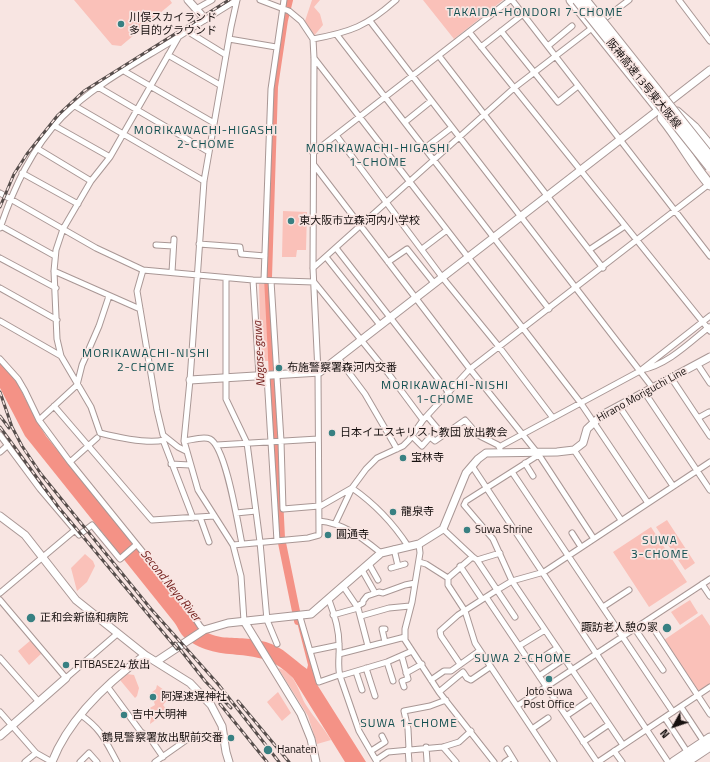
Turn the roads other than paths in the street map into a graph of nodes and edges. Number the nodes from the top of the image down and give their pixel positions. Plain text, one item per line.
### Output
1 (188, 0) edge
2 (212, 0) edge
3 (237, 0) edge
4 (260, 0) edge
5 (284, 0) edge
6 (396, 0) edge
7 (511, 0) edge
8 (571, 0) edge
9 (577, 0) edge
10 (585, 0) edge
11 (590, 0) edge
12 (629, 0) edge
13 (679, 0) edge
14 (282, 8) junction
15 (196, 9) junction
16 (523, 14) junction
17 (204, 19) junction
18 (604, 19) junction
19 (370, 21) junction
20 (572, 26) dead end
21 (592, 28) junction
22 (187, 31) junction
23 (501, 31) junction
24 (470, 33) junction
25 (337, 35) junction
26 (178, 38) junction
27 (229, 39) junction
28 (313, 39) junction
29 (710, 41) edge
30 (548, 46) junction
31 (276, 47) junction
32 (481, 47) junction
33 (168, 55) junction
34 (226, 55) junction
35 (439, 56) junction
36 (556, 57) junction
37 (314, 58) junction
38 (710, 70) edge
39 (124, 71) junction
40 (536, 73) junction
41 (413, 77) junction
42 (220, 85) junction
43 (578, 86) junction
44 (98, 87) junction
45 (150, 87) junction
46 (514, 88) junction
47 (385, 98) junction
48 (431, 100) junction
49 (668, 102) junction
50 (75, 106) junction
51 (137, 110) junction
52 (658, 110) junction
53 (676, 112) junction
54 (485, 116) junction
55 (360, 117) junction
56 (405, 122) junction
57 (214, 123) junction
58 (55, 126) junction
59 (451, 128) junction
60 (123, 135) junction
61 (336, 135) junction
62 (459, 138) junction
63 (620, 140) junction
64 (709, 142) edge
65 (425, 148) junction
66 (38, 149) junction
67 (209, 152) junction
68 (314, 153) junction
69 (710, 155) edge
70 (110, 158) junction
71 (434, 159) junction
72 (314, 165) junction
73 (580, 170) junction
74 (22, 173) junction
75 (709, 177) edge
76 (91, 181) junction
77 (204, 181) junction
78 (410, 182) junction
79 (0, 193) edge
80 (548, 197) junction
81 (10, 198) junction
82 (386, 203) junction
83 (78, 204) junction
84 (675, 210) junction
85 (521, 216) junction
86 (625, 226) junction
87 (0, 227) edge
88 (361, 227) junction
89 (63, 229) junction
90 (447, 230) junction
91 (494, 238) junction
92 (174, 239) dead end
93 (636, 240) junction
94 (199, 244) junction
95 (156, 245) dead end
96 (173, 246) junction
97 (336, 248) junction
98 (422, 249) junction
99 (589, 250) junction
100 (55, 256) junction
101 (265, 256) junction
102 (710, 256) edge
103 (326, 257) junction
104 (468, 257) junction
105 (0, 258) edge
106 (388, 262) junction
107 (313, 268) junction
108 (603, 268) junction
109 (143, 270) junction
110 (54, 272) junction
111 (172, 272) junction
112 (197, 275) junction
113 (442, 277) junction
114 (226, 278) junction
115 (253, 280) junction
116 (264, 280) junction
117 (271, 281) junction
118 (314, 282) junction
119 (434, 283) junction
120 (576, 287) junction
121 (0, 288) edge
122 (56, 288) junction
123 (109, 296) junction
124 (416, 297) junction
125 (140, 309) junction
126 (549, 309) junction
127 (710, 316) edge
128 (390, 317) junction
129 (57, 320) junction
130 (0, 321) edge
131 (703, 322) junction
132 (380, 325) junction
133 (523, 328) junction
134 (709, 329) edge
135 (362, 340) junction
136 (500, 348) junction
137 (61, 356) junction
138 (710, 357) edge
139 (338, 358) junction
140 (0, 359) edge
141 (698, 365) junction
142 (470, 369) junction
143 (640, 371) junction
144 (318, 372) junction
145 (276, 375) junction
146 (259, 376) junction
147 (268, 376) junction
148 (226, 378) junction
149 (672, 379) junction
150 (190, 380) junction
151 (710, 383) edge
152 (77, 384) junction
153 (654, 388) junction
154 (644, 392) junction
155 (449, 393) junction
156 (580, 402) junction
157 (54, 406) junction
158 (619, 406) junction
159 (709, 412) dead end
160 (425, 418) junction
161 (553, 418) junction
162 (698, 418) junction
163 (39, 420) junction
164 (594, 421) junction
165 (0, 435) edge
166 (443, 435) junction
167 (523, 435) junction
168 (98, 436) junction
169 (412, 436) junction
170 (710, 436) edge
171 (164, 439) junction
172 (318, 439) junction
173 (184, 441) junction
174 (281, 441) junction
175 (271, 442) junction
176 (247, 443) junction
177 (8, 445) junction
178 (217, 445) junction
179 (88, 446) junction
180 (397, 449) junction
181 (500, 450) junction
182 (574, 450) junction
183 (186, 451) junction
184 (0, 452) edge
185 (540, 452) junction
186 (70, 462) junction
187 (710, 462) edge
188 (526, 463) junction
189 (171, 464) junction
190 (190, 465) junction
191 (472, 466) junction
192 (697, 470) junction
193 (512, 472) junction
194 (534, 476) dead end
195 (672, 486) junction
196 (352, 488) junction
197 (487, 488) junction
198 (710, 490) edge
199 (648, 503) junction
200 (319, 506) junction
201 (256, 511) junction
202 (236, 513) junction
203 (0, 516) edge
204 (214, 516) junction
205 (200, 517) junction
206 (193, 518) junction
207 (621, 520) junction
208 (319, 521) junction
209 (335, 524) junction
210 (442, 529) junction
211 (75, 530) junction
212 (572, 533) dead end
213 (594, 539) junction
214 (280, 541) junction
215 (209, 542) dead end
216 (260, 542) junction
217 (242, 544) junction
218 (419, 544) junction
219 (136, 545) junction
220 (233, 545) junction
221 (408, 546) junction
222 (581, 547) junction
223 (394, 549) junction
224 (381, 553) junction
225 (500, 553) junction
226 (43, 556) junction
227 (569, 556) junction
228 (475, 559) junction
229 (418, 562) junction
230 (369, 564) junction
231 (405, 564) dead end
232 (398, 566) junction
233 (460, 566) junction
234 (391, 568) dead end
235 (362, 570) junction
236 (544, 572) junction
237 (448, 578) junction
238 (710, 579) edge
239 (378, 580) dead end
240 (512, 581) junction
241 (415, 583) junction
242 (702, 584) junction
243 (343, 586) junction
244 (497, 590) junction
245 (630, 590) dead end
246 (0, 593) edge
247 (375, 593) junction
248 (710, 596) edge
249 (484, 598) junction
250 (0, 600) edge
251 (329, 600) junction
252 (410, 606) junction
253 (357, 607) junction
254 (603, 607) junction
255 (465, 611) junction
256 (333, 615) junction
257 (360, 616) junction
258 (298, 617) junction
259 (515, 617) dead end
260 (267, 620) junction
261 (648, 620) junction
262 (244, 621) junction
263 (382, 629) dead end
264 (635, 629) junction
265 (204, 630) junction
266 (545, 630) junction
267 (118, 634) junction
268 (405, 637) junction
269 (623, 637) junction
270 (386, 642) junction
271 (277, 644) dead end
272 (340, 645) junction
273 (368, 646) junction
274 (519, 646) junction
275 (557, 648) junction
276 (310, 651) junction
277 (412, 651) junction
278 (480, 651) junction
279 (339, 654) junction
280 (597, 654) junction
281 (145, 655) junction
282 (546, 655) dead end
283 (402, 657) junction
284 (0, 658) edge
285 (564, 659) junction
286 (157, 661) junction
287 (387, 662) junction
288 (422, 664) junction
289 (459, 664) junction
290 (490, 666) junction
291 (366, 668) junction
292 (663, 670) dead end
293 (572, 671) junction
294 (356, 672) junction
295 (463, 672) junction
296 (406, 673) junction
297 (339, 676) junction
298 (539, 676) junction
299 (66, 678) junction
300 (432, 680) junction
301 (392, 681) dead end
302 (107, 686) junction
303 (404, 687) dead end
304 (710, 687) edge
305 (547, 688) junction
306 (362, 690) dead end
307 (439, 692) junction
308 (698, 695) junction
309 (374, 696) dead end
310 (591, 699) junction
311 (446, 700) junction
312 (39, 702) junction
313 (517, 706) junction
314 (681, 707) junction
315 (0, 712) edge
316 (673, 712) junction
317 (710, 714) edge
318 (81, 715) junction
319 (566, 716) junction
320 (548, 718) dead end
321 (665, 718) junction
322 (12, 725) junction
323 (608, 725) junction
324 (532, 729) junction
325 (647, 729) junction
326 (471, 731) junction
327 (0, 736) edge
328 (192, 736) dead end
329 (382, 736) dead end
330 (583, 742) junction
331 (708, 742) edge
332 (623, 746) junction
333 (426, 747) junction
334 (443, 747) junction
335 (409, 749) junction
336 (507, 749) dead end
337 (371, 751) junction
338 (614, 751) junction
339 (688, 752) junction
340 (36, 753) junction
341 (160, 760) edge
342 (427, 760) dead end
343 (513, 760) edge
344 (377, 761) edge
345 (25, 762) edge
346 (52, 762) edge
347 (80, 762) edge
348 (97, 762) edge
349 (117, 762) edge
350 (229, 762) edge
351 (316, 762) edge
352 (409, 762) edge
353 (456, 762) edge
354 (494, 762) edge
355 (505, 762) edge
356 (554, 762) edge
357 (597, 762) edge
358 (622, 762) edge
359 (668, 762) edge
360 (674, 762) edge
361 (686, 762) edge

1 - 15 street
2 - 15 street
3 - 17 street
3 - 27 street
4 - 14 street
5 - 14 street
6 - 19 street
7 - 16 street
7 - 24 street
8 - 21 highway
9 - 75 highway, 阪神高速13号東大阪線, bridge
10 - 69 highway, 阪神高速13号東大阪線, bridge
11 - 18 highway
12 - 18 street
13 - 29 street
14 - 28 street
14 - 31 street
15 - 17 street
16 - 23 street
16 - 30 street
17 - 22 street
18 - 49 highway
19 - 25 street
19 - 41 street
20 - 30 street
21 - 36 street
21 - 52 highway
22 - 26 street
22 - 34 street
23 - 32 street
23 - 40 street
24 - 32 street
24 - 35 street
25 - 28 street
25 - 47 street
26 - 33 street
26 - 39 street
27 - 31 street
27 - 34 street
28 - 37 street
30 - 36 street
31 - 101 street
32 - 46 street
33 - 42 street
33 - 45 street
34 - 42 street
35 - 41 street
35 - 54 street
36 - 40 street
36 - 43 street
37 - 55 street
37 - 68 street
38 - 49 street
39 - 44 street
39 - 45 street
40 - 43 street
40 - 46 street
41 - 47 street
41 - 48 street
42 - 57 street
43 - 63 street
44 - 50 street
44 - 51 street
45 - 51 street
45 - 57 street
46 - 54 street
46 - 73 street
47 - 55 street
47 - 56 street
48 - 56 street
48 - 59 street
49 - 52 street
49 - 53 highway
50 - 58 street
50 - 60 street
51 - 60 street
51 - 67 street
52 - 63 street
52 - 75 highway
52 - 75 highway
53 - 64 highway
53 - 69 highway
54 - 62 street
54 - 80 street
55 - 61 street
55 - 78 street
56 - 65 street
57 - 67 street
58 - 66 street
58 - 70 street
59 - 62 street
59 - 65 street
60 - 70 street
60 - 77 street
61 - 68 street
61 - 82 street
62 - 71 street
62 - 85 street
63 - 73 street
63 - 84 street
65 - 71 street
66 - 74 street
66 - 76 street
67 - 77 street
68 - 72 street
70 - 76 street
71 - 78 street
71 - 91 street
72 - 88 street
72 - 107 street
73 - 80 street
73 - 86 street
74 - 81 street
74 - 83 street
75 - 84 street
76 - 83 street
77 - 94 street
78 - 82 street
78 - 90 street
79 - 81 street
80 - 85 street
80 - 99 street
81 - 87 street
81 - 89 street
82 - 88 street
82 - 98 street
83 - 89 street
84 - 93 street
84 - 102 street
85 - 91 street
85 - 120 street
86 - 93 street
86 - 99 street
87 - 100 street
88 - 97 street
88 - 106 street
89 - 100 street
89 - 109 street
90 - 98 street
90 - 104 street
91 - 104 street
91 - 126 street
92 - 96 street
93 - 108 street
93 - 131 street
94 - 101 street
94 - 112 street
95 - 96 street
96 - 111 street
97 - 103 street
97 - 128 street
98 - 113 street
99 - 108 street
100 - 110 street
101 - 116 street
103 - 107 street
103 - 132 street
104 - 113 street
104 - 133 street
105 - 122 street
106 - 119 street
106 - 124 street
107 - 118 street
108 - 120 street
109 - 111 street
109 - 125 street
110 - 122 street
110 - 123 street
111 - 112 street
112 - 114 street
112 - 150 street
113 - 119 street
113 - 136 street
114 - 115 street
114 - 148 street
115 - 116 street
115 - 146 street
116 - 117 street
117 - 118 street
117 - 145 street
118 - 135 street
118 - 144 street
119 - 124 street
120 - 126 street
120 - 143 street
121 - 129 street
122 - 129 street
123 - 125 street
123 - 152 street
124 - 128 street
124 - 142 street
125 - 171 street
126 - 133 street
127 - 131 street
128 - 132 street
128 - 155 street
129 - 137 street
130 - 137 street
131 - 134 street
131 - 143 street
132 - 135 street
133 - 136 street
133 - 156 street
134 - 143 street
135 - 139 street
135 - 160 street
136 - 142 street
136 - 161 street
137 - 152 street
138 - 141 street, Hirano Moriguchi Line
139 - 144 street
139 - 180 street
140 - 163 street
141 - 149 street, Hirano Moriguchi Line
141 - 151 street
142 - 155 street
142 - 167 street
143 - 153 street
143 - 156 street
144 - 145 street
144 - 172 street
145 - 147 street
145 - 174 street
146 - 147 street
146 - 148 street
147 - 175 street
148 - 150 street
148 - 176 street
149 - 153 street, Hirano Moriguchi Line
149 - 162 street
150 - 173 street
152 - 157 street
152 - 168 street
153 - 154 street, Hirano Moriguchi Line
154 - 158 street, Hirano Moriguchi Line
154 - 192 street
155 - 160 street
156 - 161 street
156 - 164 street
157 - 163 street
157 - 179 street
158 - 164 street, Hirano Moriguchi Line
158 - 195 street
159 - 162 street
160 - 166 street
160 - 169 street
161 - 167 street
162 - 170 street
163 - 186 street
164 - 182 street, Hirano Moriguchi Line
164 - 199 street
165 - 177 street
166 - 169 street
166 - 181 street
167 - 181 street
167 - 185 street
168 - 171 street
168 - 179 street
169 - 180 street
171 - 183 street
171 - 189 street
172 - 174 street
172 - 200 street
173 - 178 street
173 - 183 street
174 - 175 street
174 - 200 street
175 - 176 street
175 - 214 street
176 - 178 street
176 - 201 street
177 - 184 street
177 - 211 street
178 - 202 street
179 - 186 street
179 - 206 street
180 - 196 street
181 - 185 street
181 - 191 street
182 - 185 street
182 - 207 street
183 - 190 street
185 - 188 street
185 - 213 street
186 - 219 street
187 - 192 street
188 - 193 street
188 - 194 street
189 - 190 street
189 - 206 street
190 - 204 street
191 - 197 street
191 - 210 street
192 - 195 street
192 - 198 street
193 - 197 street
193 - 227 street
195 - 199 street
196 - 200 street
196 - 209 street
196 - 221 street
197 - 225 street
197 - 236 street
199 - 207 street
200 - 208 street
201 - 202 street
201 - 216 street
202 - 217 street
203 - 226 street
204 - 205 street
204 - 220 street
205 - 206 street
205 - 215 street
207 - 213 street
208 - 209 street
208 - 214 street
209 - 224 street
210 - 218 street
210 - 228 street
211 - 219 street
211 - 226 street
212 - 222 street
213 - 222 street
214 - 216 street
216 - 217 street
216 - 260 street
217 - 220 street
218 - 221 street
218 - 229 street
219 - 265 street
220 - 262 street
221 - 223 street
222 - 227 street
223 - 224 street
223 - 232 street
224 - 230 street
225 - 228 street
225 - 240 street
226 - 246 street
226 - 267 street
227 - 236 street
227 - 254 street
228 - 233 street
228 - 244 street
229 - 237 street
229 - 241 street
230 - 235 street
230 - 239 street
231 - 232 street
232 - 234 street
233 - 237 street
233 - 249 street
235 - 243 street
235 - 247 street
236 - 240 street
236 - 280 street
237 - 255 street
238 - 242 street
240 - 244 street
240 - 266 street
241 - 247 street
241 - 252 street
242 - 248 street
242 - 261 street
243 - 251 street
243 - 253 street
244 - 249 street
244 - 259 street
245 - 254 street
247 - 253 street
249 - 255 street
249 - 274 street
250 - 299 street
251 - 256 street
251 - 258 street
252 - 257 street
252 - 268 street
253 - 256 street
253 - 257 street
254 - 269 street
255 - 278 street
255 - 289 street
256 - 272 street
257 - 273 street
258 - 260 street
258 - 276 street
260 - 262 street
260 - 271 street
261 - 264 street
261 - 308 street
262 - 265 street
262 - 351 street
263 - 270 street
264 - 269 street
264 - 292 street
265 - 286 street
266 - 274 street
266 - 275 street
267 - 281 street
267 - 299 street
268 - 270 street
268 - 277 street
269 - 280 street
269 - 316 street
270 - 273 street
272 - 276 street
272 - 279 street
273 - 279 street
274 - 298 street
275 - 282 street
275 - 285 street
276 - 297 street
277 - 283 street
277 - 288 street
278 - 289 street
278 - 290 street
279 - 297 street
280 - 293 street
280 - 325 street
281 - 286 street
281 - 302 street
283 - 287 street
283 - 296 street
284 - 312 street
285 - 293 street
285 - 298 street
286 - 350 street
287 - 291 street
287 - 301 street
288 - 296 street
288 - 300 street
289 - 295 street
289 - 300 street
290 - 295 street
290 - 313 street
291 - 294 street
291 - 309 street
293 - 305 street
293 - 310 street
294 - 297 street
294 - 306 street
295 - 307 street
296 - 303 street
297 - 337 street
298 - 305 street
299 - 312 street
300 - 307 street
302 - 318 street
302 - 341 street
304 - 308 street
305 - 313 street
305 - 319 street
307 - 311 street
308 - 314 street
308 - 317 street
310 - 319 street
310 - 323 street
311 - 326 street
311 - 335 street
312 - 322 street
313 - 324 street
314 - 316 street
314 - 331 street
315 - 322 street
316 - 321 street
318 - 346 street
318 - 349 street
319 - 330 street
320 - 324 street
321 - 325 street
321 - 339 street
322 - 327 street
322 - 340 street
323 - 330 street
323 - 332 street
324 - 356 street
325 - 332 street
325 - 359 street
326 - 334 street
326 - 354 street
328 - 341 street
329 - 337 street
330 - 357 street
331 - 339 highway
331 - 361 highway
332 - 338 street
333 - 334 street
333 - 335 street
333 - 342 street
334 - 353 street
335 - 344 street
335 - 352 street
336 - 343 street
337 - 344 street
338 - 357 street
338 - 358 street
339 - 360 highway
340 - 345 street
340 - 346 street
343 - 355 street
347 - 348 street

